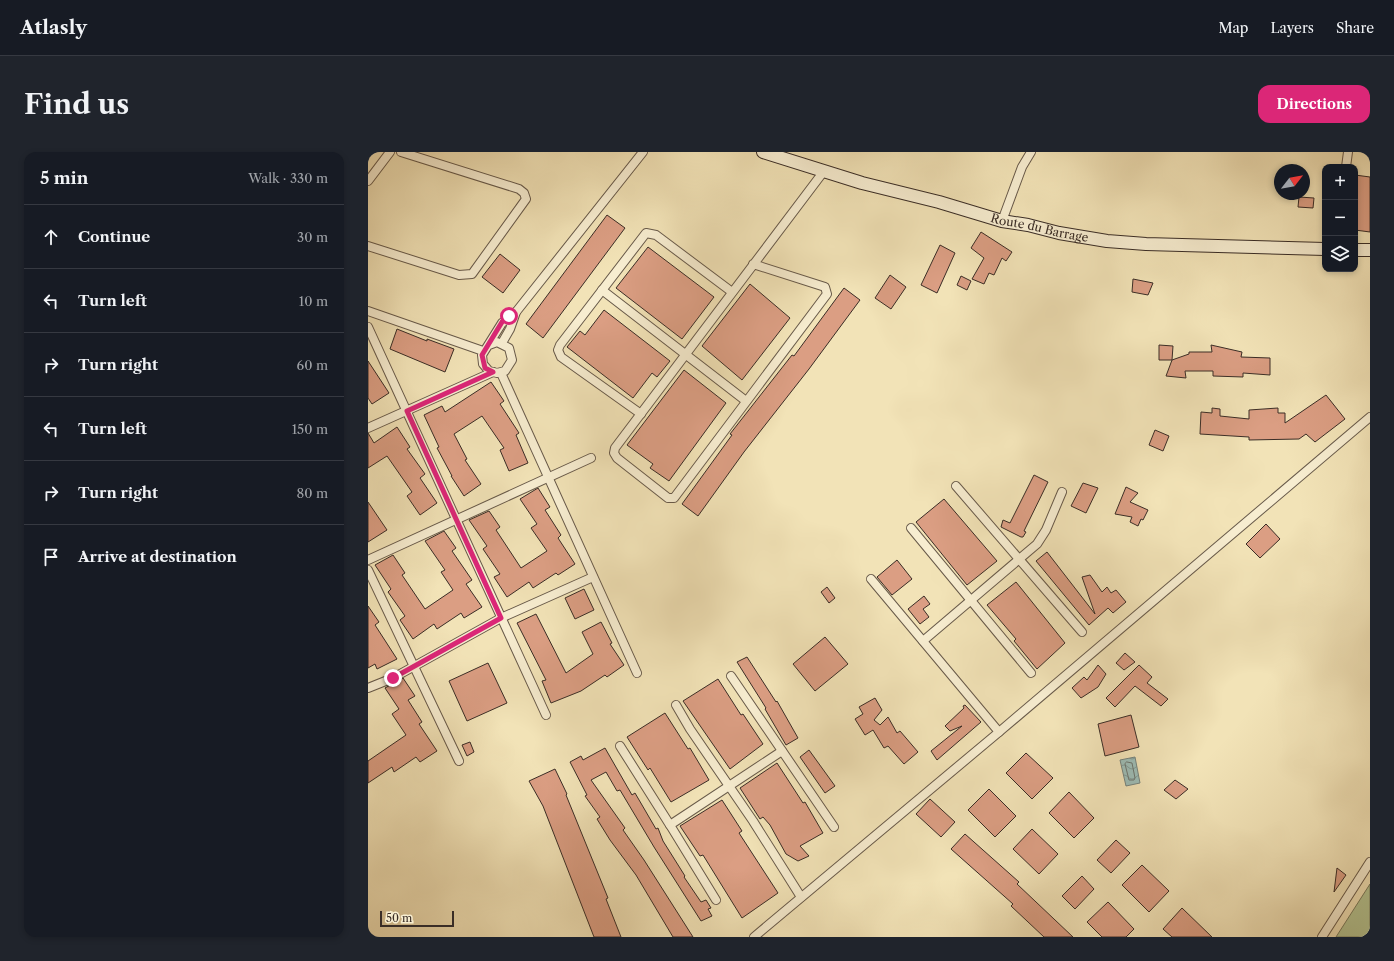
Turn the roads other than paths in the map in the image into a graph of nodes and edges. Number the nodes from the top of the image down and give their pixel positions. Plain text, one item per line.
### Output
1 (390, 152) edge
2 (401, 152) edge
3 (643, 152) edge
4 (763, 152) edge
5 (1031, 152) edge
6 (1348, 152) edge
7 (1346, 164) edge
8 (824, 171) junction
9 (368, 181) edge
10 (1002, 221) junction
11 (368, 246) edge
12 (1322, 249) edge
13 (1358, 250) edge
14 (1370, 250) edge
15 (753, 264) junction
16 (602, 290) junction
17 (732, 292) junction
18 (368, 311) edge
19 (516, 312) junction
20 (368, 326) edge
21 (502, 343) junction
22 (486, 348) junction
23 (686, 354) junction
24 (497, 372) junction
25 (746, 401) junction
26 (407, 411) junction
27 (641, 414) junction
28 (1370, 417) edge
29 (368, 428) edge
30 (591, 458) dead end
31 (548, 478) junction
32 (956, 486) dead end
33 (1062, 492) dead end
34 (456, 520) junction
35 (911, 528) dead end
36 (368, 560) edge
37 (1019, 560) junction
38 (368, 570) edge
39 (593, 577) junction
40 (871, 579) dead end
41 (971, 600) junction
42 (501, 618) junction
43 (1082, 632) dead end
44 (923, 641) junction
45 (412, 666) junction
46 (637, 673) dead end
47 (1031, 673) dead end
48 (731, 676) dead end
49 (368, 688) edge
50 (676, 705) dead end
51 (546, 715) dead end
52 (999, 732) junction
53 (620, 746) dead end
54 (782, 751) junction
55 (459, 761) dead end
56 (729, 786) junction
57 (670, 825) junction
58 (834, 827) dead end
59 (1370, 862) edge
60 (801, 896) junction
61 (716, 900) dead end
62 (754, 937) edge
63 (1322, 937) edge

1 - 9 street
2 - 11 street
3 - 19 street
4 - 8 main road, Route du Barrage
5 - 10 street
6 - 7 street
8 - 10 main road, Route du Barrage
8 - 15 street
10 - 12 main road, Route du Barrage
13 - 14 main road
15 - 17 street
15 - 25 street
16 - 17 street
16 - 23 street
16 - 27 street
17 - 23 street
18 - 22 street
19 - 21 street
19 - 22 street
20 - 26 street
21 - 22 street
21 - 24 street
22 - 24 street
23 - 25 street
23 - 27 street
24 - 26 street
24 - 31 street
25 - 27 street
26 - 29 street
26 - 34 street
28 - 52 street
30 - 31 street
31 - 34 street
31 - 39 street
32 - 37 street
33 - 37 street
34 - 36 street
34 - 42 street
35 - 41 street
37 - 41 street
37 - 43 street
38 - 45 street
39 - 42 street
39 - 46 street
40 - 44 street
41 - 44 street
41 - 47 street
42 - 45 street
42 - 51 street
44 - 52 street
45 - 49 street
45 - 55 street
48 - 54 street
50 - 56 street
52 - 60 street
53 - 57 street
54 - 56 street
54 - 58 street
56 - 57 street
56 - 60 street
57 - 61 street
59 - 63 street
60 - 62 street

